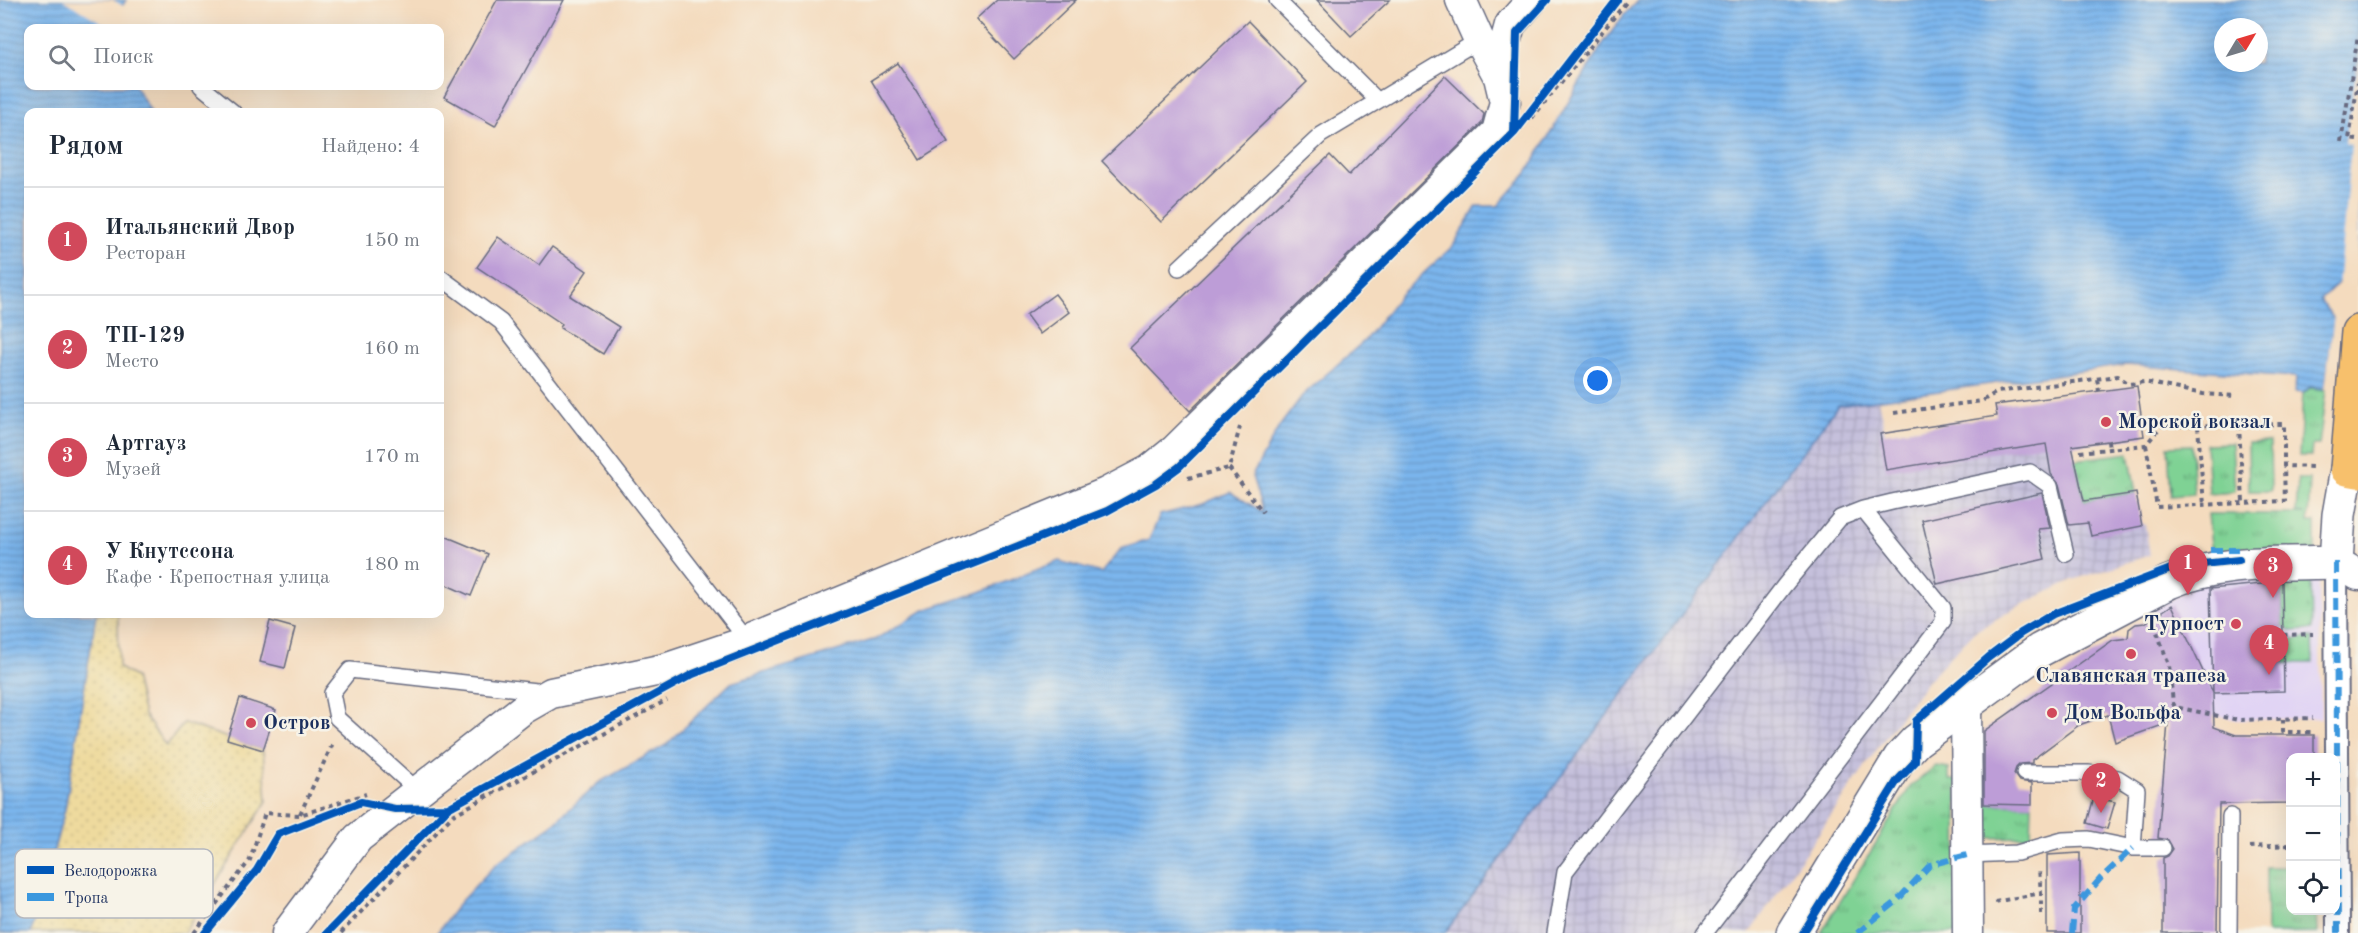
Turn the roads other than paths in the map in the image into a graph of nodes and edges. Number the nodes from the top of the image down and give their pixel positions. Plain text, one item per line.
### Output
1 (1277, 0) edge
2 (1461, 0) edge
3 (1532, 0) edge
4 (1479, 39) junction
5 (1499, 77) junction
6 (206, 90) edge
7 (1377, 100) junction
8 (228, 108) edge
9 (1179, 268) dead end
10 (444, 280) edge
11 (2358, 332) edge
12 (2353, 470) edge
13 (1863, 508) junction
14 (2066, 554) dead end
15 (2347, 569) edge
16 (747, 640) junction
17 (551, 693) junction
18 (1966, 704) junction
19 (2024, 773) dead end
20 (406, 799) junction
21 (2230, 816) dead end
22 (2133, 848) junction
23 (2163, 848) dead end
24 (1967, 855) junction
25 (1968, 919) edge
26 (1556, 932) edge
27 (287, 933) edge
28 (1705, 933) edge
29 (1793, 933) edge
30 (2229, 933) edge
31 (2338, 933) edge

1 - 7 lane
2 - 4 street
3 - 5 street
4 - 5 street
4 - 7 lane
5 - 16 street
6 - 8 lane
7 - 9 lane
10 - 16 lane
11 - 12 main road
12 - 15 street
13 - 14 lane
13 - 26 lane
13 - 28 lane
15 - 18 street
15 - 31 street
16 - 17 street
17 - 20 street
17 - 20 lane
18 - 24 street
18 - 29 street
19 - 22 lane
20 - 27 street
21 - 30 lane
22 - 23 lane
22 - 24 lane
24 - 25 street

